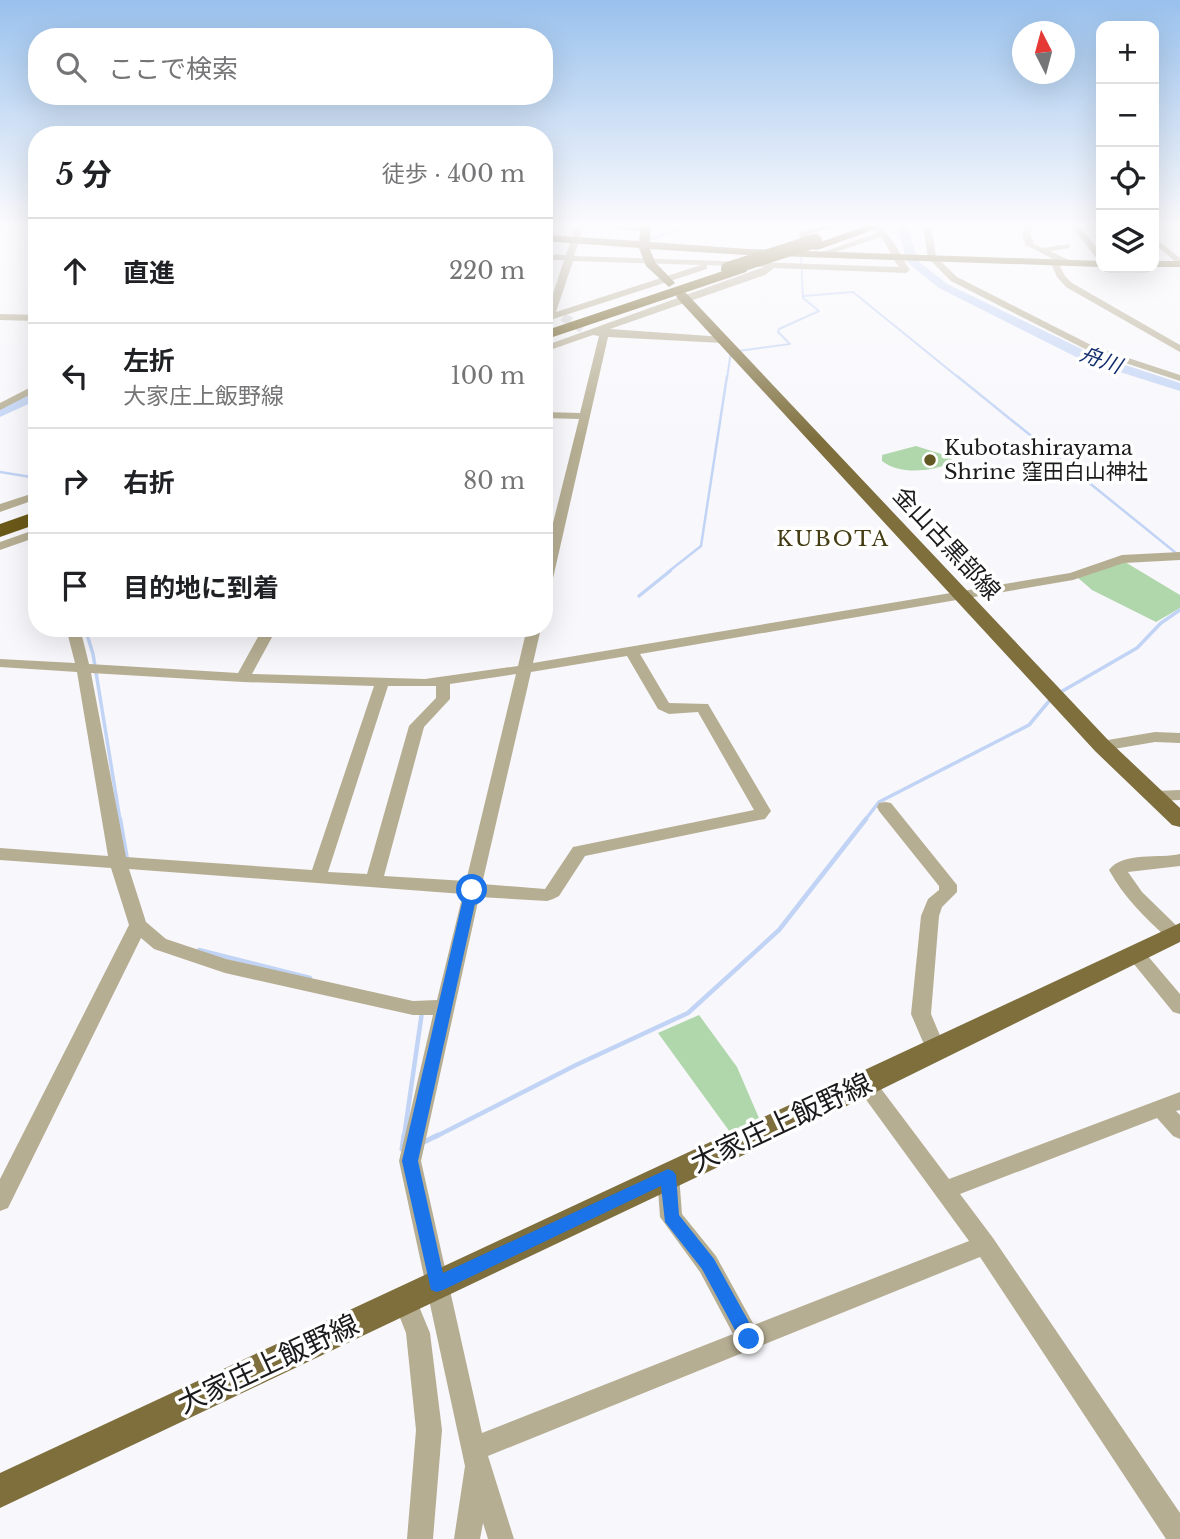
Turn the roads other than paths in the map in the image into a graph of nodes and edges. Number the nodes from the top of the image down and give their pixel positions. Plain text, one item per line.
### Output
1 (558, 297) edge
2 (619, 297) edge
3 (633, 297) edge
4 (656, 297) edge
5 (687, 297) edge
6 (989, 297) edge
7 (1090, 297) edge
8 (683, 298) junction
9 (553, 315) edge
10 (0, 317) edge
11 (28, 318) edge
12 (553, 319) edge
13 (553, 319) edge
14 (605, 330) junction
15 (553, 333) edge
16 (723, 340) junction
17 (553, 345) edge
18 (1180, 349) edge
19 (1180, 378) edge
20 (28, 393) edge
21 (0, 407) edge
22 (553, 415) edge
23 (586, 416) junction
24 (0, 508) edge
25 (28, 508) edge
26 (28, 511) edge
27 (28, 513) edge
28 (0, 523) edge
29 (0, 531) edge
30 (28, 536) edge
31 (0, 546) edge
32 (553, 550) edge
33 (1180, 556) edge
34 (962, 595) junction
35 (75, 637) edge
36 (265, 637) edge
37 (532, 637) edge
38 (631, 651) junction
39 (0, 663) edge
40 (83, 668) junction
41 (524, 669) junction
42 (243, 678) junction
43 (443, 682) junction
44 (382, 683) junction
45 (1180, 738) edge
46 (1102, 746) junction
47 (1180, 795) edge
48 (1155, 796) junction
49 (885, 807) dead end
50 (1180, 820) edge
51 (0, 854) edge
52 (1180, 860) edge
53 (118, 863) junction
54 (318, 877) junction
55 (374, 881) junction
56 (472, 889) junction
57 (138, 925) junction
58 (1177, 933) edge
59 (1135, 953) junction
60 (444, 1007) junction
61 (1180, 1007) edge
62 (936, 1050) junction
63 (866, 1084) junction
64 (1171, 1105) edge
65 (1180, 1130) edge
66 (668, 1175) junction
67 (945, 1190) junction
68 (0, 1201) edge
69 (985, 1245) junction
70 (418, 1293) junction
71 (749, 1339) junction
72 (476, 1456) junction
73 (0, 1491) edge
74 (1180, 1536) edge
75 (420, 1539) edge
76 (467, 1539) edge
77 (501, 1539) edge

1 - 9 street
2 - 13 street
3 - 12 highway
4 - 15 highway
5 - 8 street
6 - 19 street
7 - 18 street
8 - 14 street
8 - 16 main road, 金山古黒部線
10 - 11 street
14 - 16 street
14 - 17 street
14 - 23 street
16 - 34 main road, 金山古黒部線
20 - 21 street
22 - 23 street
23 - 32 street
24 - 25 street
26 - 28 highway
27 - 29 highway
30 - 31 street
33 - 34 street
34 - 38 street
34 - 46 main road, 金山古黒部線
35 - 40 street
36 - 42 street
37 - 41 street
38 - 41 street
38 - 56 street
39 - 40 street
40 - 42 street
40 - 53 street
41 - 43 street
41 - 56 street
42 - 44 street
43 - 44 street
43 - 55 street
44 - 54 street
45 - 46 street
46 - 48 main road, 金山古黒部線
47 - 48 street
48 - 50 main road, 金山古黒部線
49 - 62 street
51 - 53 street
52 - 58 street
53 - 54 street
53 - 57 street
54 - 55 street
55 - 56 street
56 - 60 street
57 - 60 street
57 - 68 street
58 - 59 main road, 大家庄上飯野線
59 - 61 street
59 - 62 main road, 大家庄上飯野線
60 - 70 street
62 - 63 main road, 大家庄上飯野線
63 - 66 main road, 大家庄上飯野線
63 - 67 street
64 - 65 street
64 - 67 street
66 - 70 main road, 大家庄上飯野線
66 - 71 street
67 - 69 street
69 - 71 street
69 - 74 street
70 - 72 street
70 - 73 main road, 大家庄上飯野線
70 - 75 street
71 - 72 street
72 - 76 street
72 - 77 street

